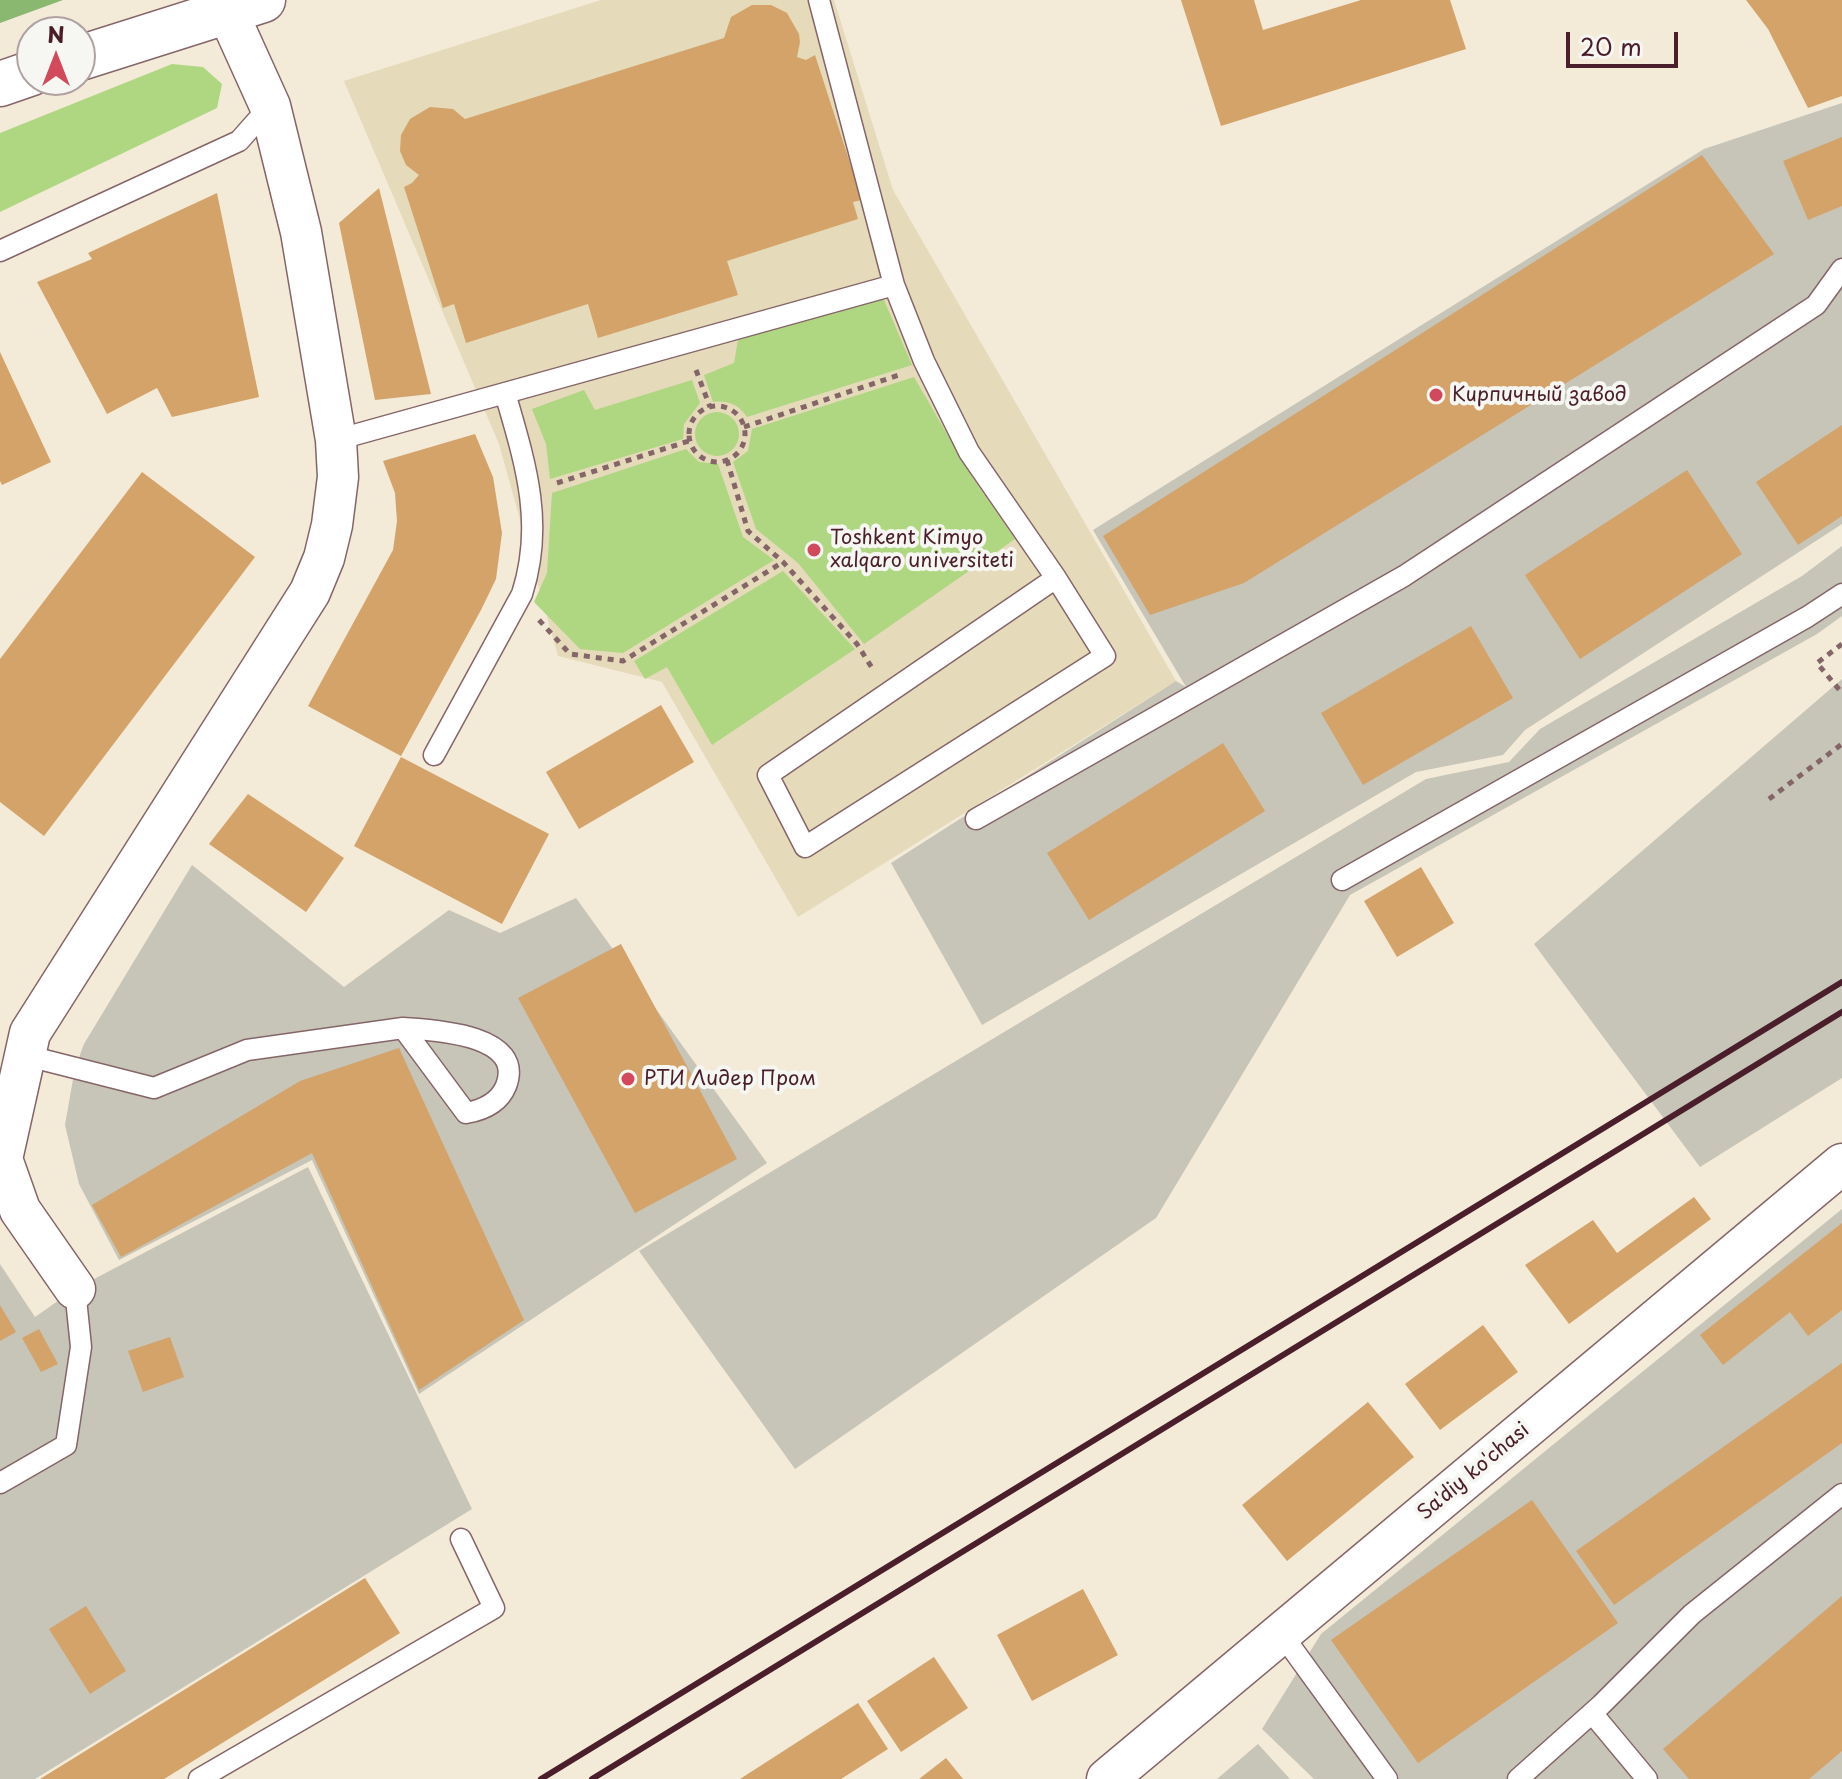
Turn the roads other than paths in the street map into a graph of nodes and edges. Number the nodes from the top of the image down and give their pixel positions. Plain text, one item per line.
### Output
1 (819, 0) edge
2 (245, 6) edge
3 (96, 53) edge
4 (270, 106) junction
5 (0, 251) edge
6 (1842, 269) edge
7 (894, 285) junction
8 (505, 393) junction
9 (336, 440) junction
10 (1056, 578) junction
11 (1842, 594) edge
12 (434, 755) dead end
13 (976, 819) dead end
14 (1342, 880) dead end
15 (403, 1028) junction
16 (24, 1055) junction
17 (1842, 1164) edge
18 (75, 1289) joint
19 (0, 1483) edge
20 (1842, 1494) edge
21 (461, 1539) dead end
22 (1281, 1633) junction
23 (1592, 1713) junction
24 (199, 1779) edge
25 (1107, 1779) edge
26 (1387, 1779) edge
27 (1518, 1779) edge
28 (1647, 1779) edge

1 - 7 lane
2 - 3 main road
2 - 4 street
4 - 5 lane
4 - 9 street
6 - 13 lane
7 - 8 lane
7 - 10 lane
8 - 9 lane
8 - 12 lane
9 - 16 street
10 - 10 lane
11 - 14 lane
15 - 15 lane
15 - 16 lane
16 - 18 street
17 - 22 street, Sa'diy ko'chasi
18 - 19 lane
20 - 23 lane
21 - 24 lane
22 - 25 street, Sa'diy ko'chasi
22 - 26 lane
23 - 27 lane
23 - 28 lane

